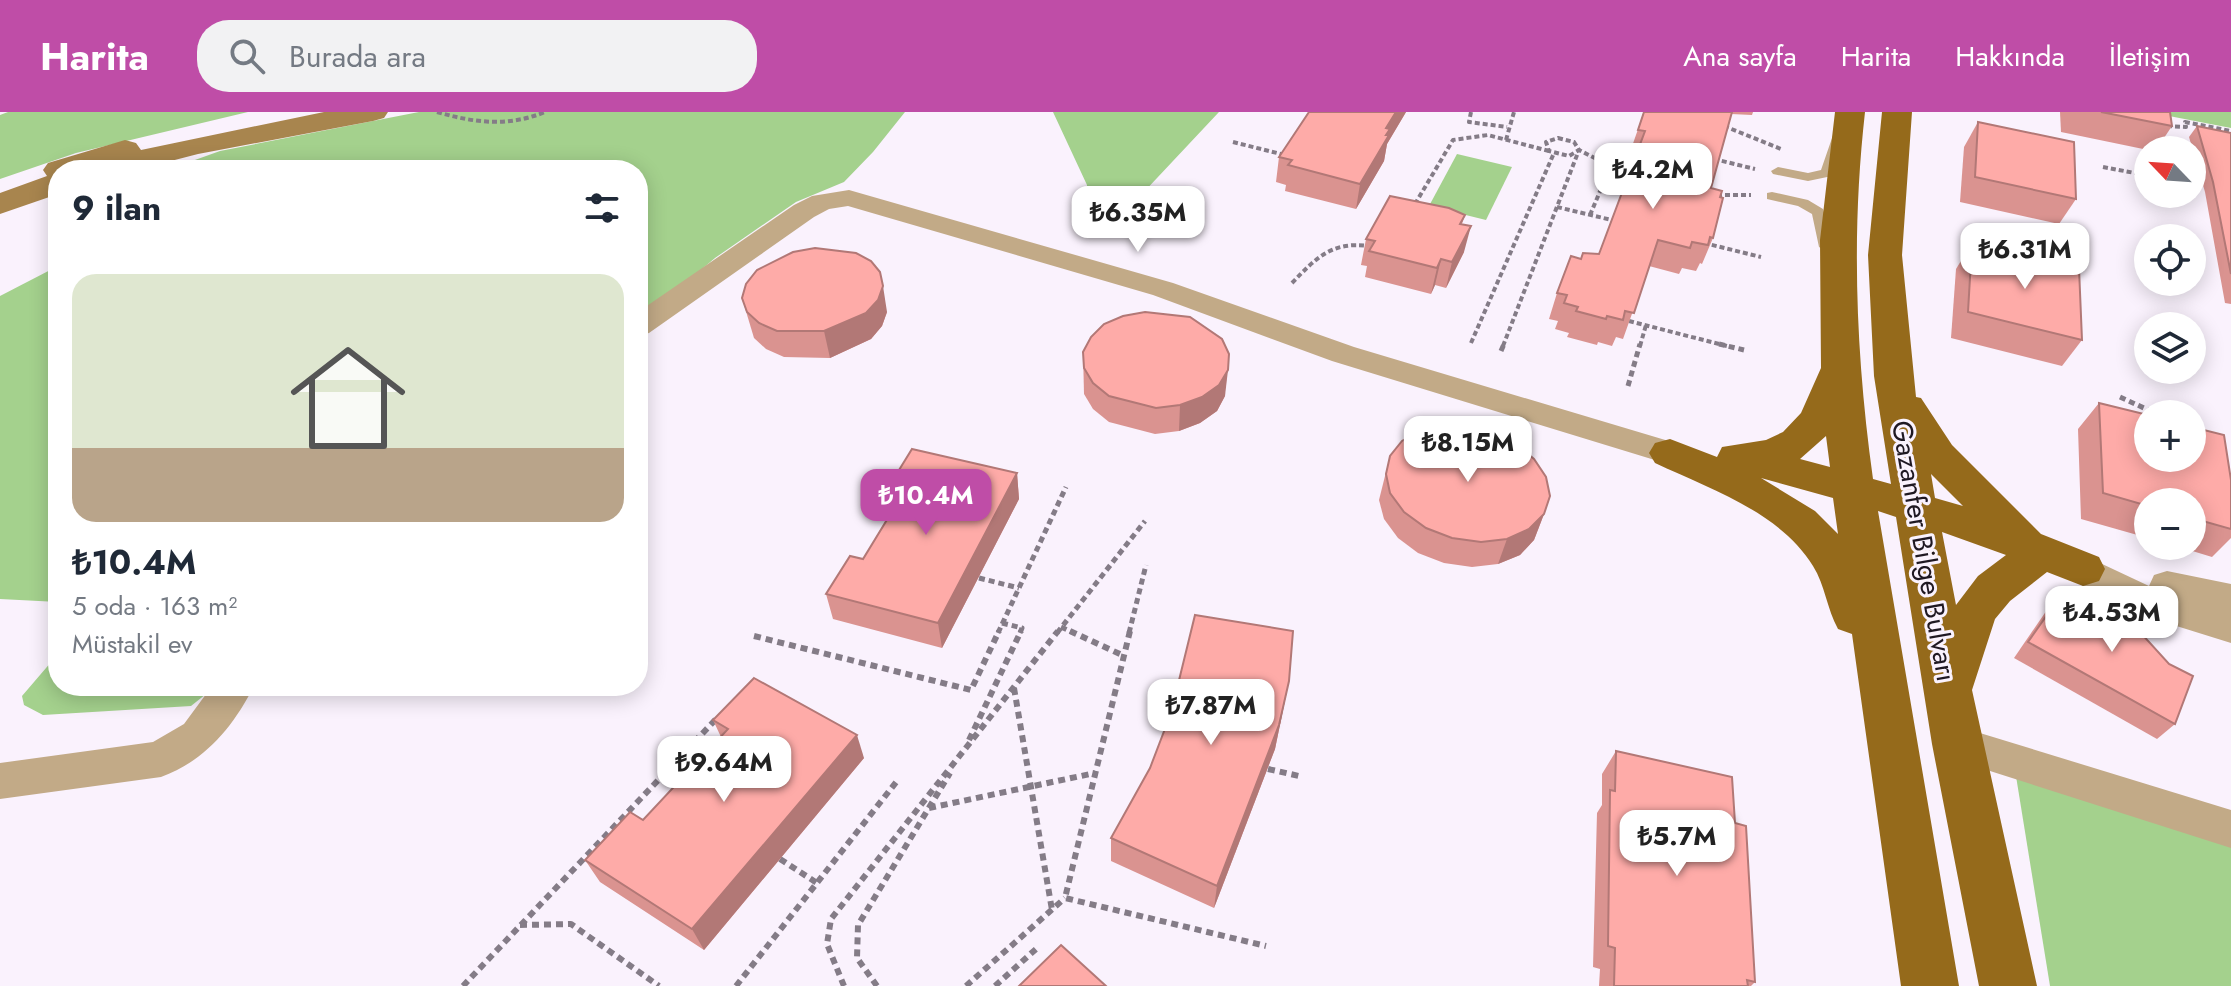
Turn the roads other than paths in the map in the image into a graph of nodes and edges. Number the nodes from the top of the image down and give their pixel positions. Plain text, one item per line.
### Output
1 (303, 112) edge
2 (373, 112) edge
3 (1848, 112) edge
4 (1897, 112) edge
5 (95, 160) edge
6 (137, 160) edge
7 (1772, 171) road end
8 (48, 174) edge
9 (48, 187) edge
10 (0, 191) edge
11 (1772, 196) road end
12 (0, 204) edge
13 (1837, 306) junction
14 (648, 319) edge
15 (1841, 367) junction
16 (1893, 376) junction
17 (1670, 453) joint
18 (1735, 471) junction
19 (1855, 504) junction
20 (1919, 521) junction
21 (2030, 554) junction
22 (2083, 569) junction
23 (2231, 599) edge
24 (2231, 628) edge
25 (1949, 689) junction
26 (227, 696) edge
27 (1892, 736) junction
28 (1957, 744) junction
29 (0, 781) edge
30 (2231, 829) edge
31 (1930, 986) edge
32 (2008, 986) edge

1 - 5 main road
2 - 6 main road
3 - 7 lane
3 - 13 main road
4 - 16 main road, Gazanfer Bilge Bulvarı
8 - 10 main road
9 - 12 main road
11 - 13 lane
13 - 15 main road
14 - 17 street
15 - 18 main road
15 - 19 main road
16 - 20 main road, Gazanfer Bilge Bulvarı
16 - 21 main road
17 - 18 main road
18 - 19 main road
18 - 27 main road
19 - 20 main road
19 - 27 main road
20 - 21 main road
20 - 25 main road, Gazanfer Bilge Bulvarı
21 - 22 main road
21 - 25 main road
22 - 23 street
22 - 24 street
25 - 28 main road, Gazanfer Bilge Bulvarı
26 - 29 street
27 - 31 main road
28 - 30 street
28 - 32 main road, Gazanfer Bilge Bulvarı

